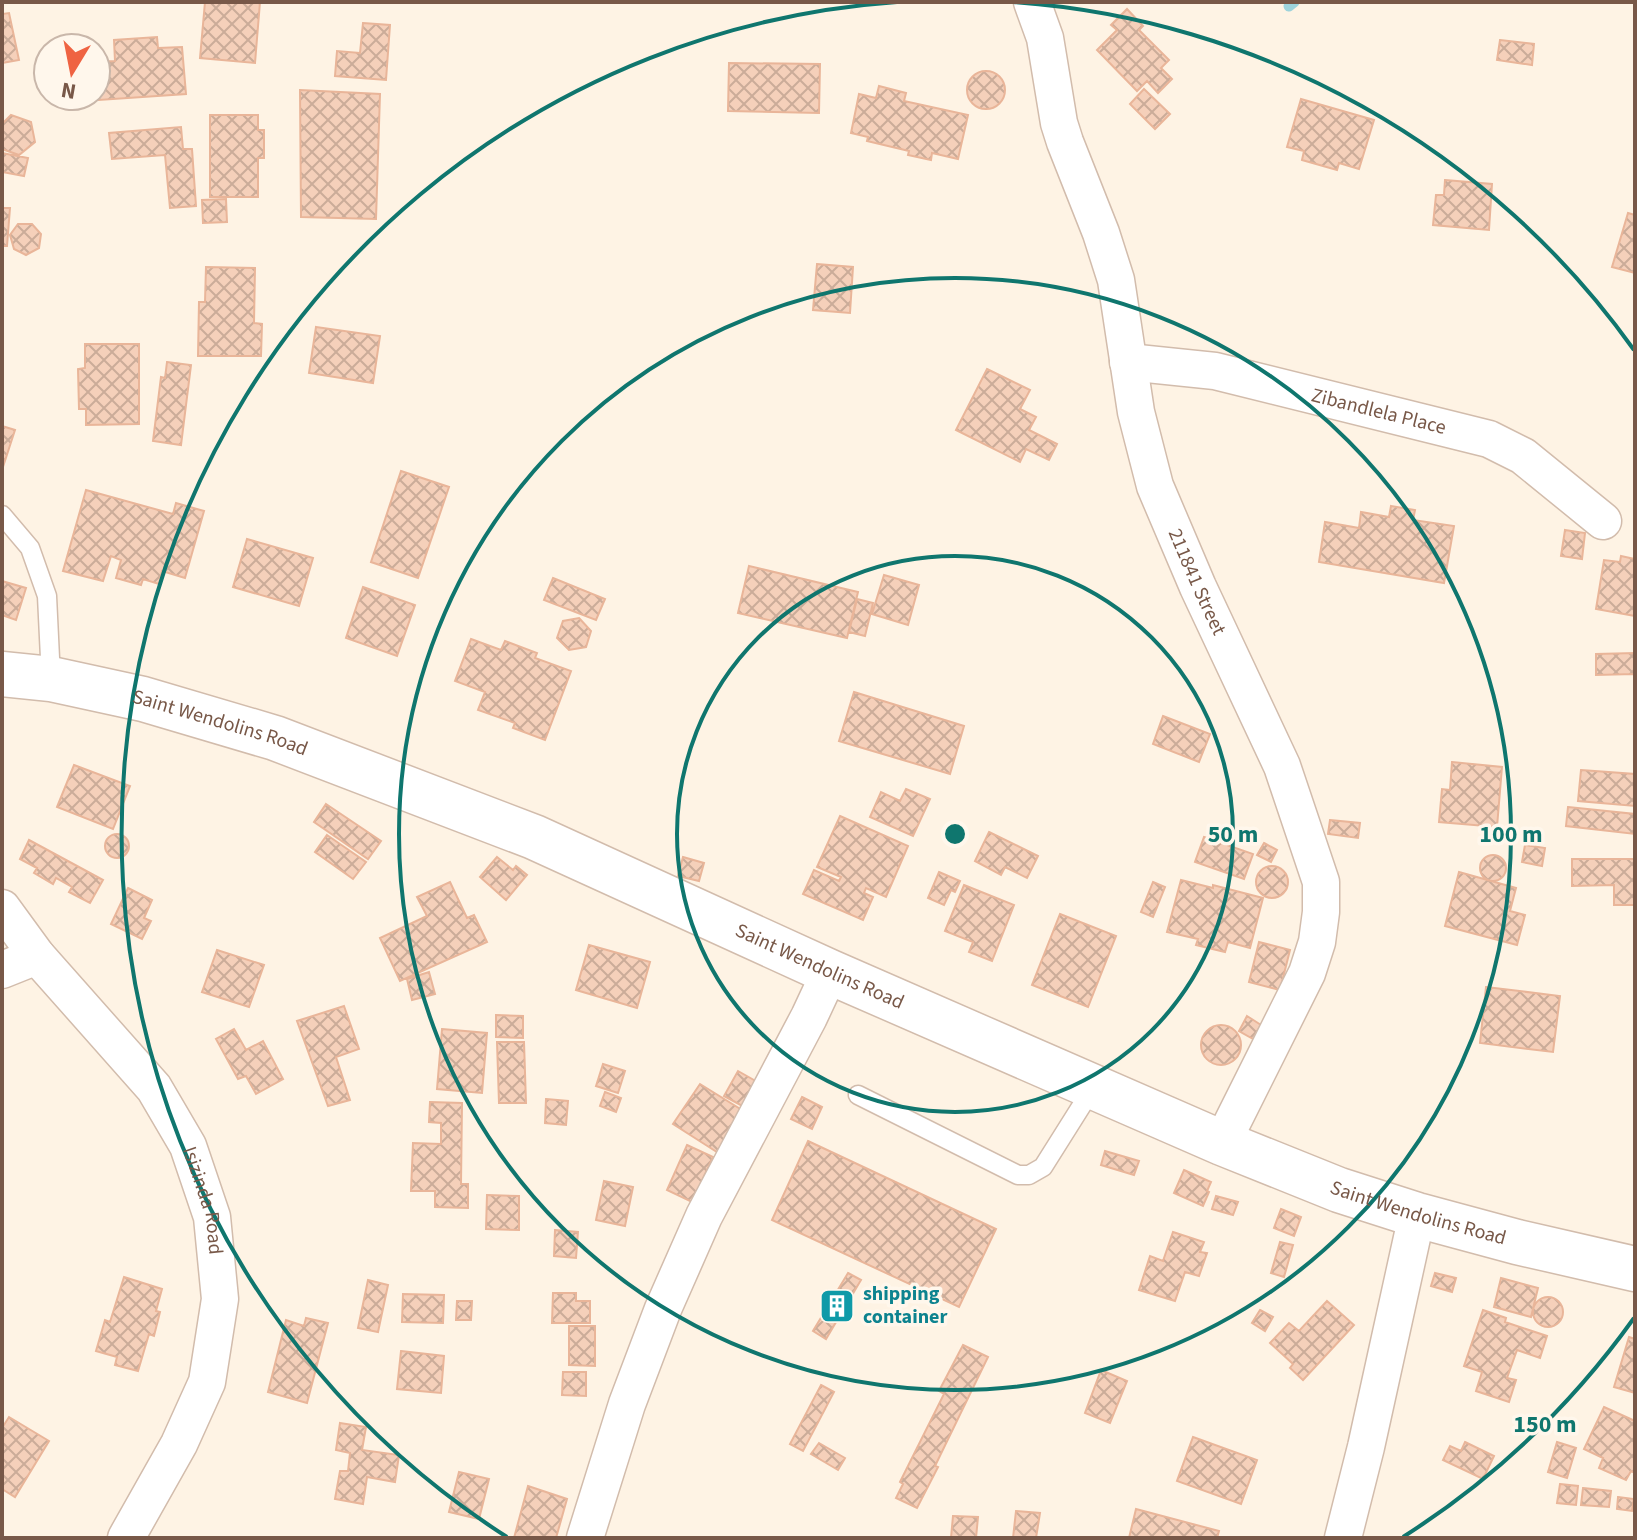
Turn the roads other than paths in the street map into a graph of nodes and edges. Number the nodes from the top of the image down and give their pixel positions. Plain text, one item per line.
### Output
1 (1032, 2) edge
2 (1128, 362) junction
3 (2, 515) edge
4 (1603, 521) dead end
5 (2, 674) edge
6 (51, 679) junction
7 (2, 908) edge
8 (37, 956) junction
9 (2, 970) edge
10 (830, 972) junction
11 (1094, 1086) junction
12 (858, 1095) dead end
13 (1222, 1143) junction
14 (1417, 1215) junction
15 (1635, 1269) edge
16 (126, 1538) edge
17 (585, 1538) edge
18 (1343, 1538) edge

1 - 2 street, 211841 Street
2 - 4 street, Zibandlela Place
2 - 13 street, 211841 Street
3 - 6 lane
5 - 6 street, Saint Wendolins Road
6 - 10 street, Saint Wendolins Road
7 - 8 street, Isizinda Road
8 - 9 street
8 - 16 street, Isizinda Road
10 - 11 street, Saint Wendolins Road
10 - 17 street
11 - 12 lane
11 - 13 street, Saint Wendolins Road
13 - 14 street, Saint Wendolins Road
14 - 15 street, Saint Wendolins Road
14 - 18 street

